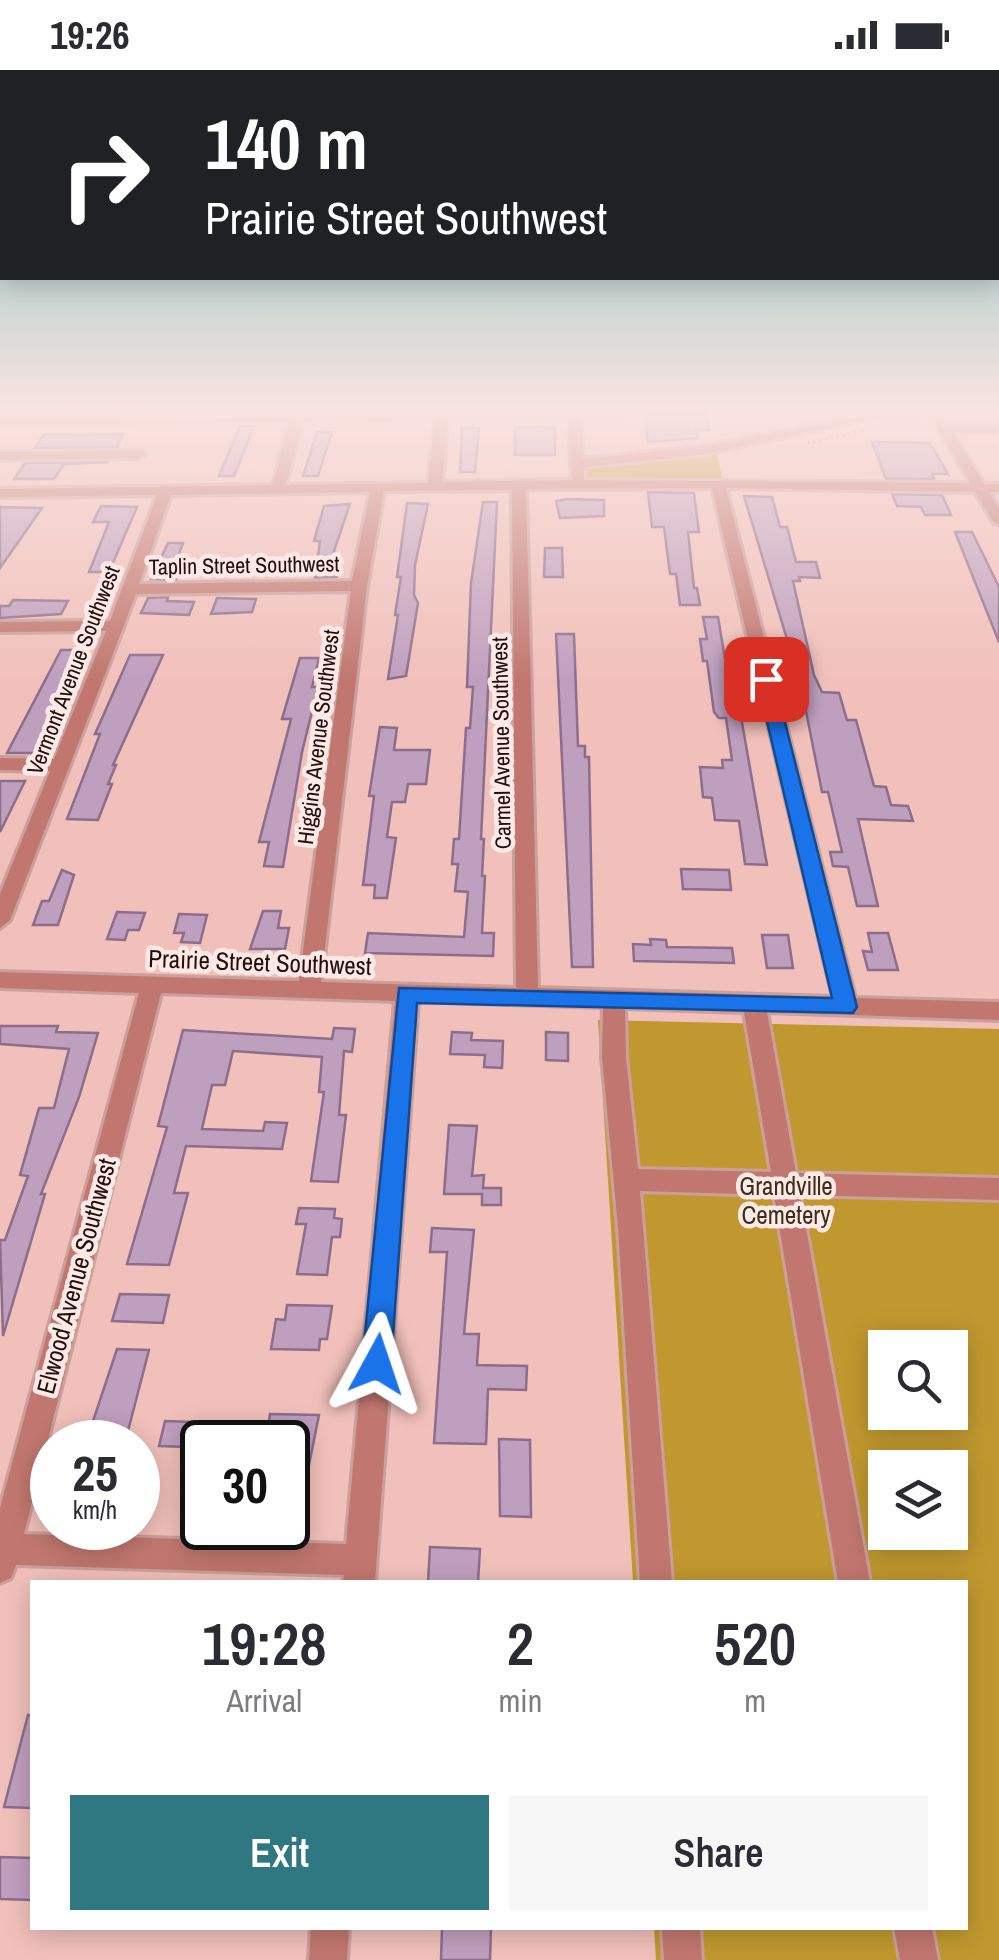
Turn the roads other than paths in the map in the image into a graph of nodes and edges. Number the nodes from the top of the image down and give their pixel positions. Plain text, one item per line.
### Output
1 (161, 502) edge
2 (375, 502) edge
3 (519, 502) edge
4 (723, 502) edge
5 (359, 586) junction
6 (129, 589) junction
7 (116, 626) junction
8 (0, 627) edge
9 (0, 764) edge
10 (62, 764) junction
11 (0, 920) edge
12 (0, 980) edge
13 (152, 986) junction
14 (308, 990) junction
15 (407, 994) junction
16 (527, 998) junction
17 (614, 1000) junction
18 (754, 1004) junction
19 (846, 1007) junction
20 (999, 1010) edge
21 (626, 1180) junction
22 (784, 1183) junction
23 (999, 1189) edge
24 (2, 1555) edge
25 (360, 1571) edge
26 (656, 1580) edge
27 (854, 1580) edge
28 (330, 1930) edge
29 (680, 1930) edge
30 (913, 1930) edge
31 (328, 1960) edge
32 (683, 1960) edge
33 (919, 1960) edge

1 - 6 street, Vermont Avenue Southwest
2 - 5 street, Higgins Avenue Southwest
3 - 16 street, Carmel Avenue Southwest
4 - 19 street
5 - 6 street, Taplin Street Southwest
5 - 14 street, Higgins Avenue Southwest
6 - 7 street, Vermont Avenue Southwest
7 - 8 street
7 - 10 street, Vermont Avenue Southwest
9 - 10 street
10 - 11 street, Vermont Avenue Southwest
12 - 13 street, Prairie Street Southwest
13 - 14 street, Prairie Street Southwest
13 - 24 street, Elwood Avenue Southwest
14 - 15 street, Prairie Street Southwest
15 - 16 street, Prairie Street Southwest
15 - 25 street
16 - 17 street, Prairie Street Southwest
17 - 18 street, Prairie Street Southwest
17 - 21 street
18 - 19 street, Prairie Street Southwest
18 - 22 street
19 - 20 street, Prairie Street Southwest
21 - 22 street
21 - 26 street
22 - 23 street
22 - 27 street
24 - 25 street
28 - 31 street
29 - 32 street
30 - 33 street

